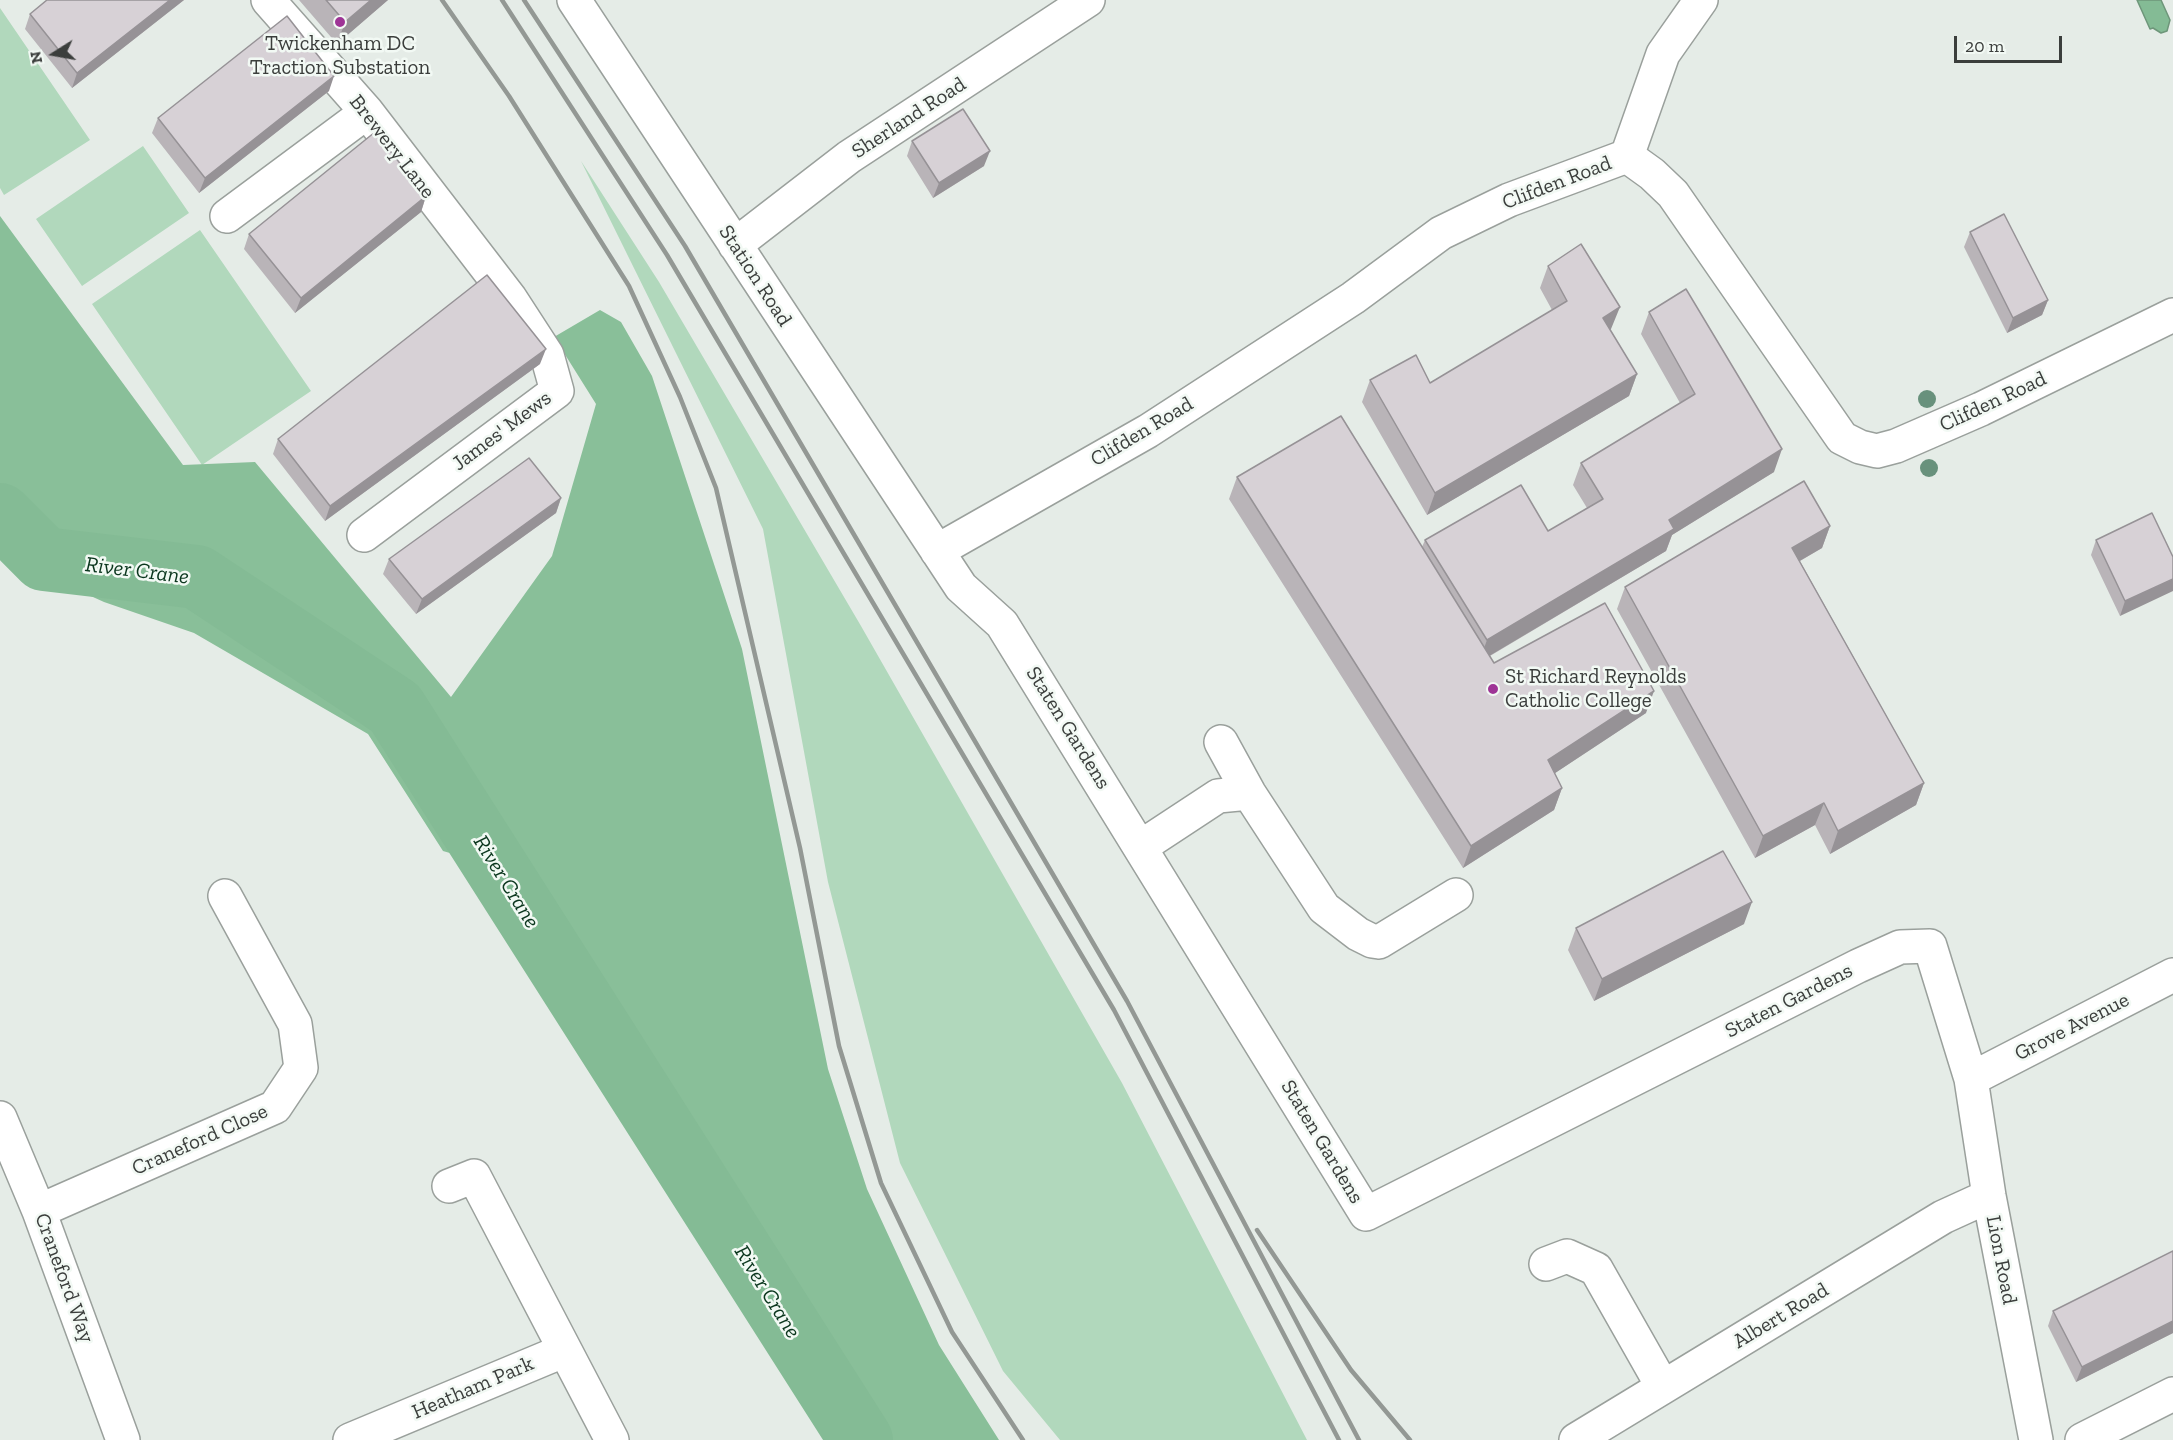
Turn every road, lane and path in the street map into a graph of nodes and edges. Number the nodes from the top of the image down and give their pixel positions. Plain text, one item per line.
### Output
1 (268, 0) edge
2 (574, 0) edge
3 (1088, 0) edge
4 (1701, 0) edge
5 (367, 112) junction
6 (1627, 156) junction
7 (227, 216) dead end
8 (735, 245) junction
9 (510, 298) joint
10 (2173, 315) edge
11 (364, 535) dead end
12 (937, 551) junction
13 (1221, 742) dead end
14 (1249, 793) junction
15 (1142, 846) junction
16 (1456, 895) dead end
17 (225, 896) dead end
18 (2173, 975) edge
19 (1971, 1079) junction
20 (0, 1118) edge
21 (449, 1186) dead end
22 (1989, 1196) junction
23 (39, 1211) junction
24 (1546, 1264) dead end
25 (563, 1350) junction
26 (1663, 1387) junction
27 (2173, 1394) edge
28 (123, 1440) edge
29 (350, 1440) edge
30 (612, 1440) edge
31 (1576, 1440) edge
32 (2036, 1440) edge
33 (2082, 1440) edge

1 - 5 street, Brewery Lane
2 - 8 street, Station Road
3 - 8 street, Sherland Road
4 - 6 street
5 - 7 street
5 - 9 street, Brewery Lane
6 - 10 street, Clifden Road
6 - 12 street, Clifden Road
8 - 12 street, Station Road
9 - 11 street, James' Mews
12 - 15 street, Staten Gardens
13 - 14 street
14 - 15 street
14 - 16 street
15 - 19 street, Staten Gardens
17 - 23 street, Craneford Close
18 - 19 street, Grove Avenue
19 - 22 street, Lion Road
20 - 23 street, Craneford Way
21 - 25 street
22 - 26 street, Albert Road
22 - 32 street, Lion Road
23 - 28 street, Craneford Way
24 - 26 street
25 - 29 street, Heatham Park
25 - 30 street
26 - 31 street, Albert Road
27 - 33 street

